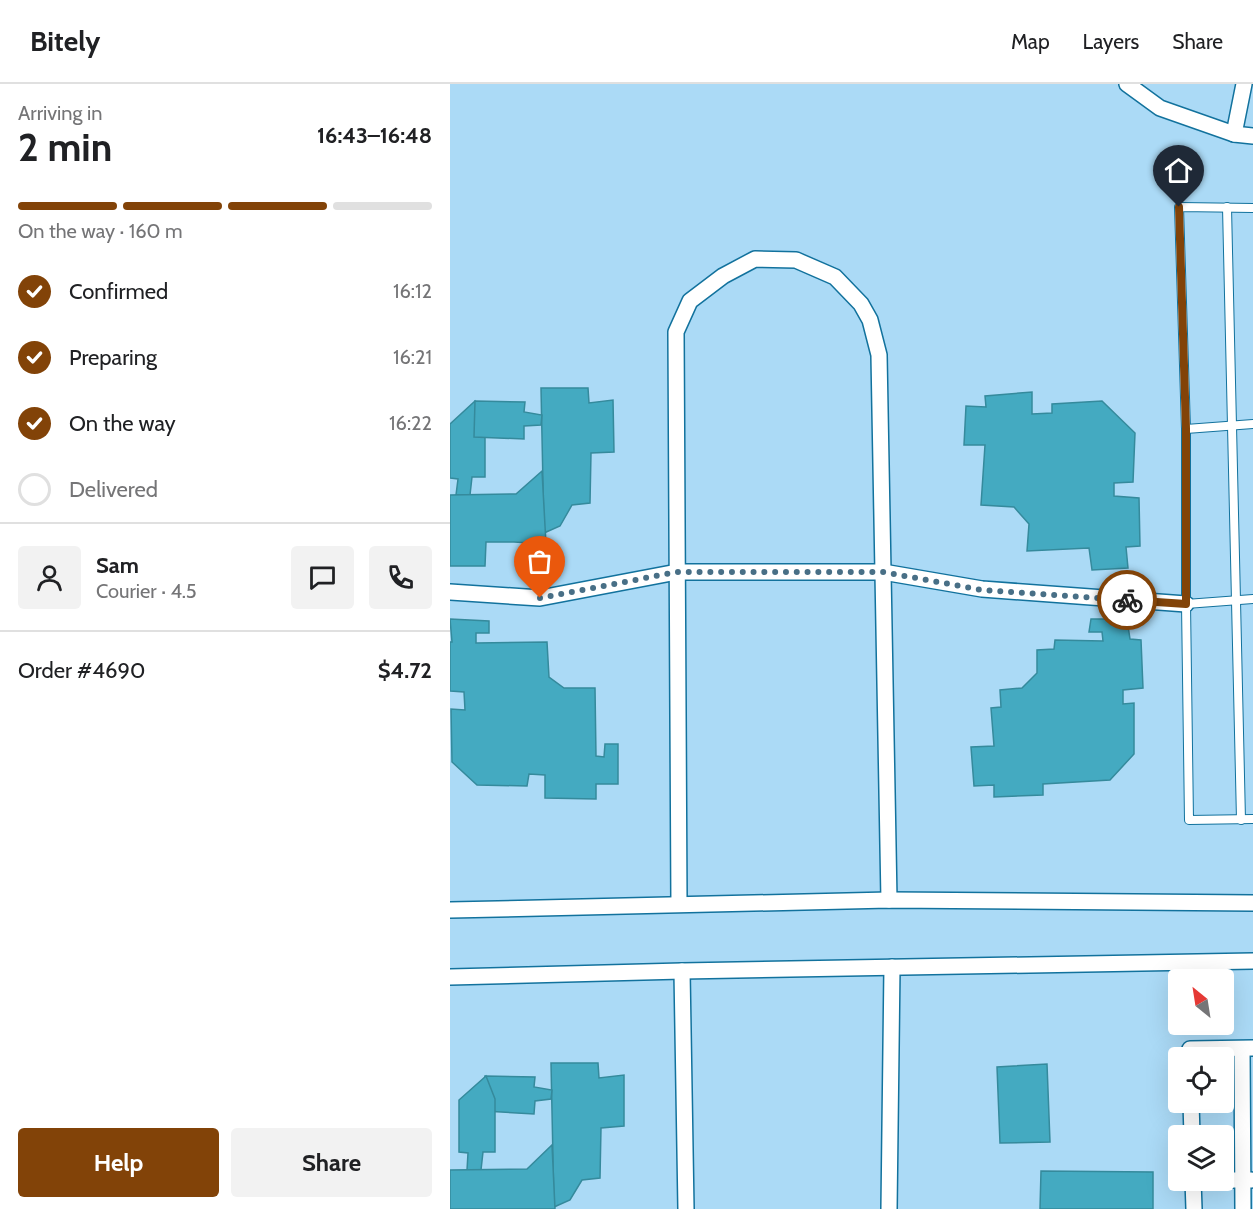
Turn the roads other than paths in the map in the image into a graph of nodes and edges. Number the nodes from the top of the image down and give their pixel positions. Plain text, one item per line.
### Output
1 (1127, 84) edge
2 (1244, 84) edge
3 (1234, 134) junction
4 (1253, 136) edge
5 (1227, 207) junction
6 (1253, 208) edge
7 (1253, 424) edge
8 (1232, 426) junction
9 (1186, 429) junction
10 (677, 572) junction
11 (883, 572) junction
12 (450, 592) edge
13 (1253, 599) edge
14 (1236, 600) junction
15 (1186, 604) junction
16 (1253, 819) edge
17 (1241, 820) junction
18 (889, 900) junction
19 (1253, 903) edge
20 (679, 904) junction
21 (450, 910) edge
22 (1253, 961) edge
23 (892, 967) junction
24 (682, 971) junction
25 (450, 977) edge
26 (1248, 1048) edge
27 (1248, 1180) edge
28 (1193, 1191) edge
29 (686, 1209) edge
30 (889, 1209) edge
31 (1194, 1209) edge
32 (1243, 1209) edge

1 - 3 street
2 - 3 street
3 - 4 street
5 - 6 lane
5 - 8 lane
5 - 9 lane
7 - 8 lane
8 - 9 lane
8 - 14 lane
9 - 15 lane
10 - 11 street
10 - 11 street
10 - 12 street
10 - 20 street
11 - 15 street
11 - 18 street
13 - 14 lane
14 - 15 lane
14 - 17 lane
15 - 17 lane
16 - 17 lane
18 - 19 street
18 - 20 street
20 - 21 street
22 - 23 street
23 - 24 street
23 - 30 street
24 - 25 street
24 - 29 street
26 - 27 street
27 - 32 street
28 - 31 street

